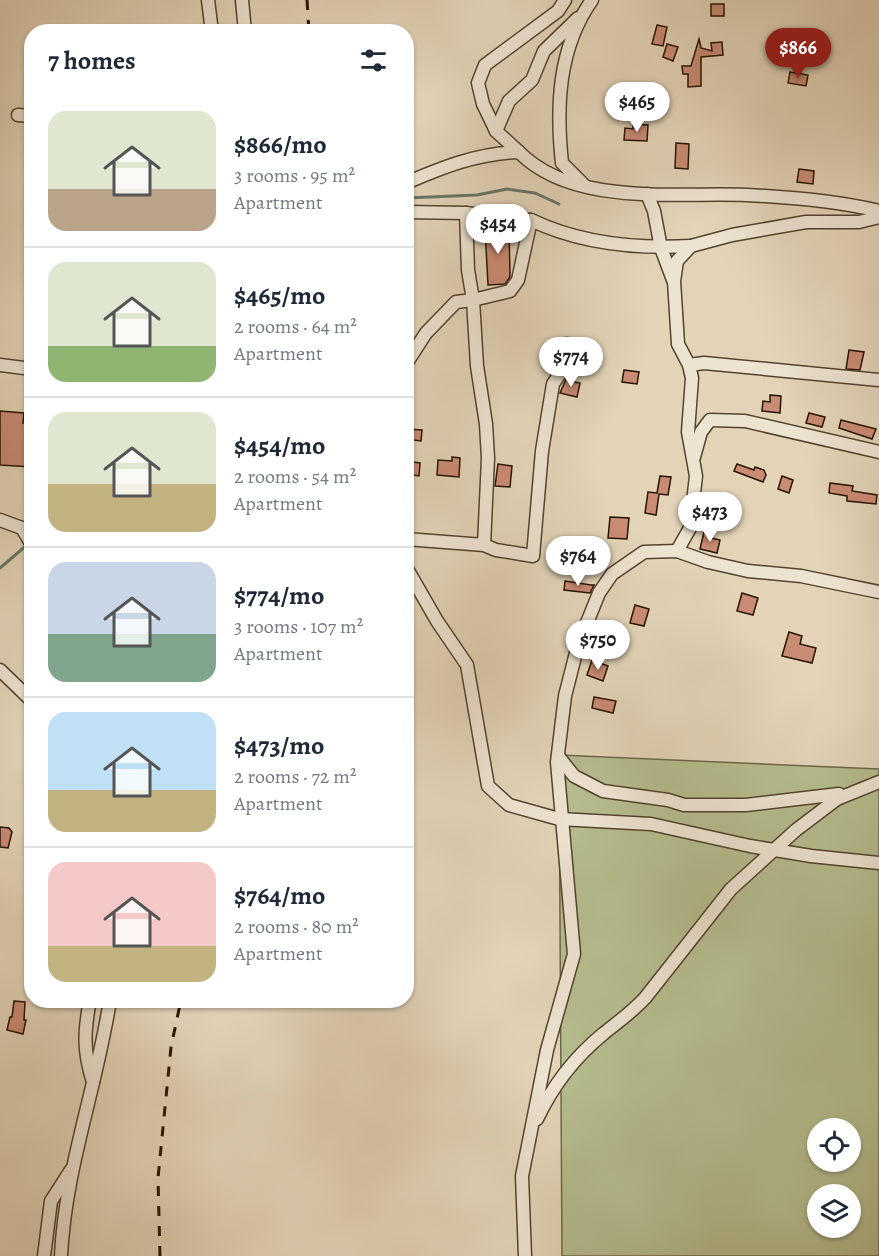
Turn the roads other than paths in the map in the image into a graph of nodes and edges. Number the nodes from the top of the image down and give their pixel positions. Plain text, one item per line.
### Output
1 (208, 0) edge
2 (242, 0) edge
3 (565, 0) edge
4 (592, 0) edge
5 (584, 13) junction
6 (211, 24) edge
7 (244, 24) edge
8 (18, 115) dead end
9 (24, 115) edge
10 (496, 131) junction
11 (519, 152) junction
12 (414, 179) edge
13 (585, 186) junction
14 (647, 194) junction
15 (879, 211) edge
16 (414, 212) edge
17 (466, 213) junction
18 (879, 217) edge
19 (531, 220) junction
20 (691, 246) junction
21 (661, 248) junction
22 (674, 281) junction
23 (473, 300) junction
24 (567, 344) dead end
25 (414, 352) edge
26 (0, 365) edge
27 (689, 365) junction
28 (24, 368) edge
29 (879, 380) edge
30 (879, 452) edge
31 (693, 461) junction
32 (0, 520) edge
33 (24, 532) edge
34 (414, 540) edge
35 (484, 545) junction
36 (677, 551) junction
37 (414, 581) edge
38 (879, 592) edge
39 (0, 670) edge
40 (24, 693) edge
41 (558, 756) junction
42 (879, 782) edge
43 (852, 791) junction
44 (562, 819) junction
45 (774, 849) junction
46 (879, 863) edge
47 (89, 1008) edge
48 (109, 1008) edge
49 (93, 1082) junction
50 (531, 1131) junction
51 (74, 1167) junction
52 (44, 1256) edge
53 (61, 1256) edge
54 (525, 1256) edge

1 - 6 street
2 - 7 street
3 - 10 street
4 - 5 street
5 - 10 street
5 - 13 street
8 - 9 street
10 - 11 street
11 - 12 street
11 - 13 street
13 - 14 street
14 - 15 street
14 - 21 street
16 - 17 street
17 - 19 street
17 - 23 street
18 - 20 street
19 - 21 street
19 - 23 street
20 - 21 street
20 - 22 street
21 - 22 street
22 - 27 street
23 - 25 street
23 - 35 street
24 - 35 street
26 - 28 street
27 - 29 street
27 - 31 street
30 - 31 street
31 - 36 street
32 - 33 street
34 - 35 street
36 - 38 street
36 - 41 street
37 - 44 street
39 - 40 street
41 - 43 street
41 - 44 street
42 - 43 street
43 - 45 street
44 - 45 street
44 - 50 street
45 - 46 street
45 - 50 street
47 - 49 street
48 - 49 street
49 - 51 street
50 - 54 street
51 - 52 street
51 - 53 street

